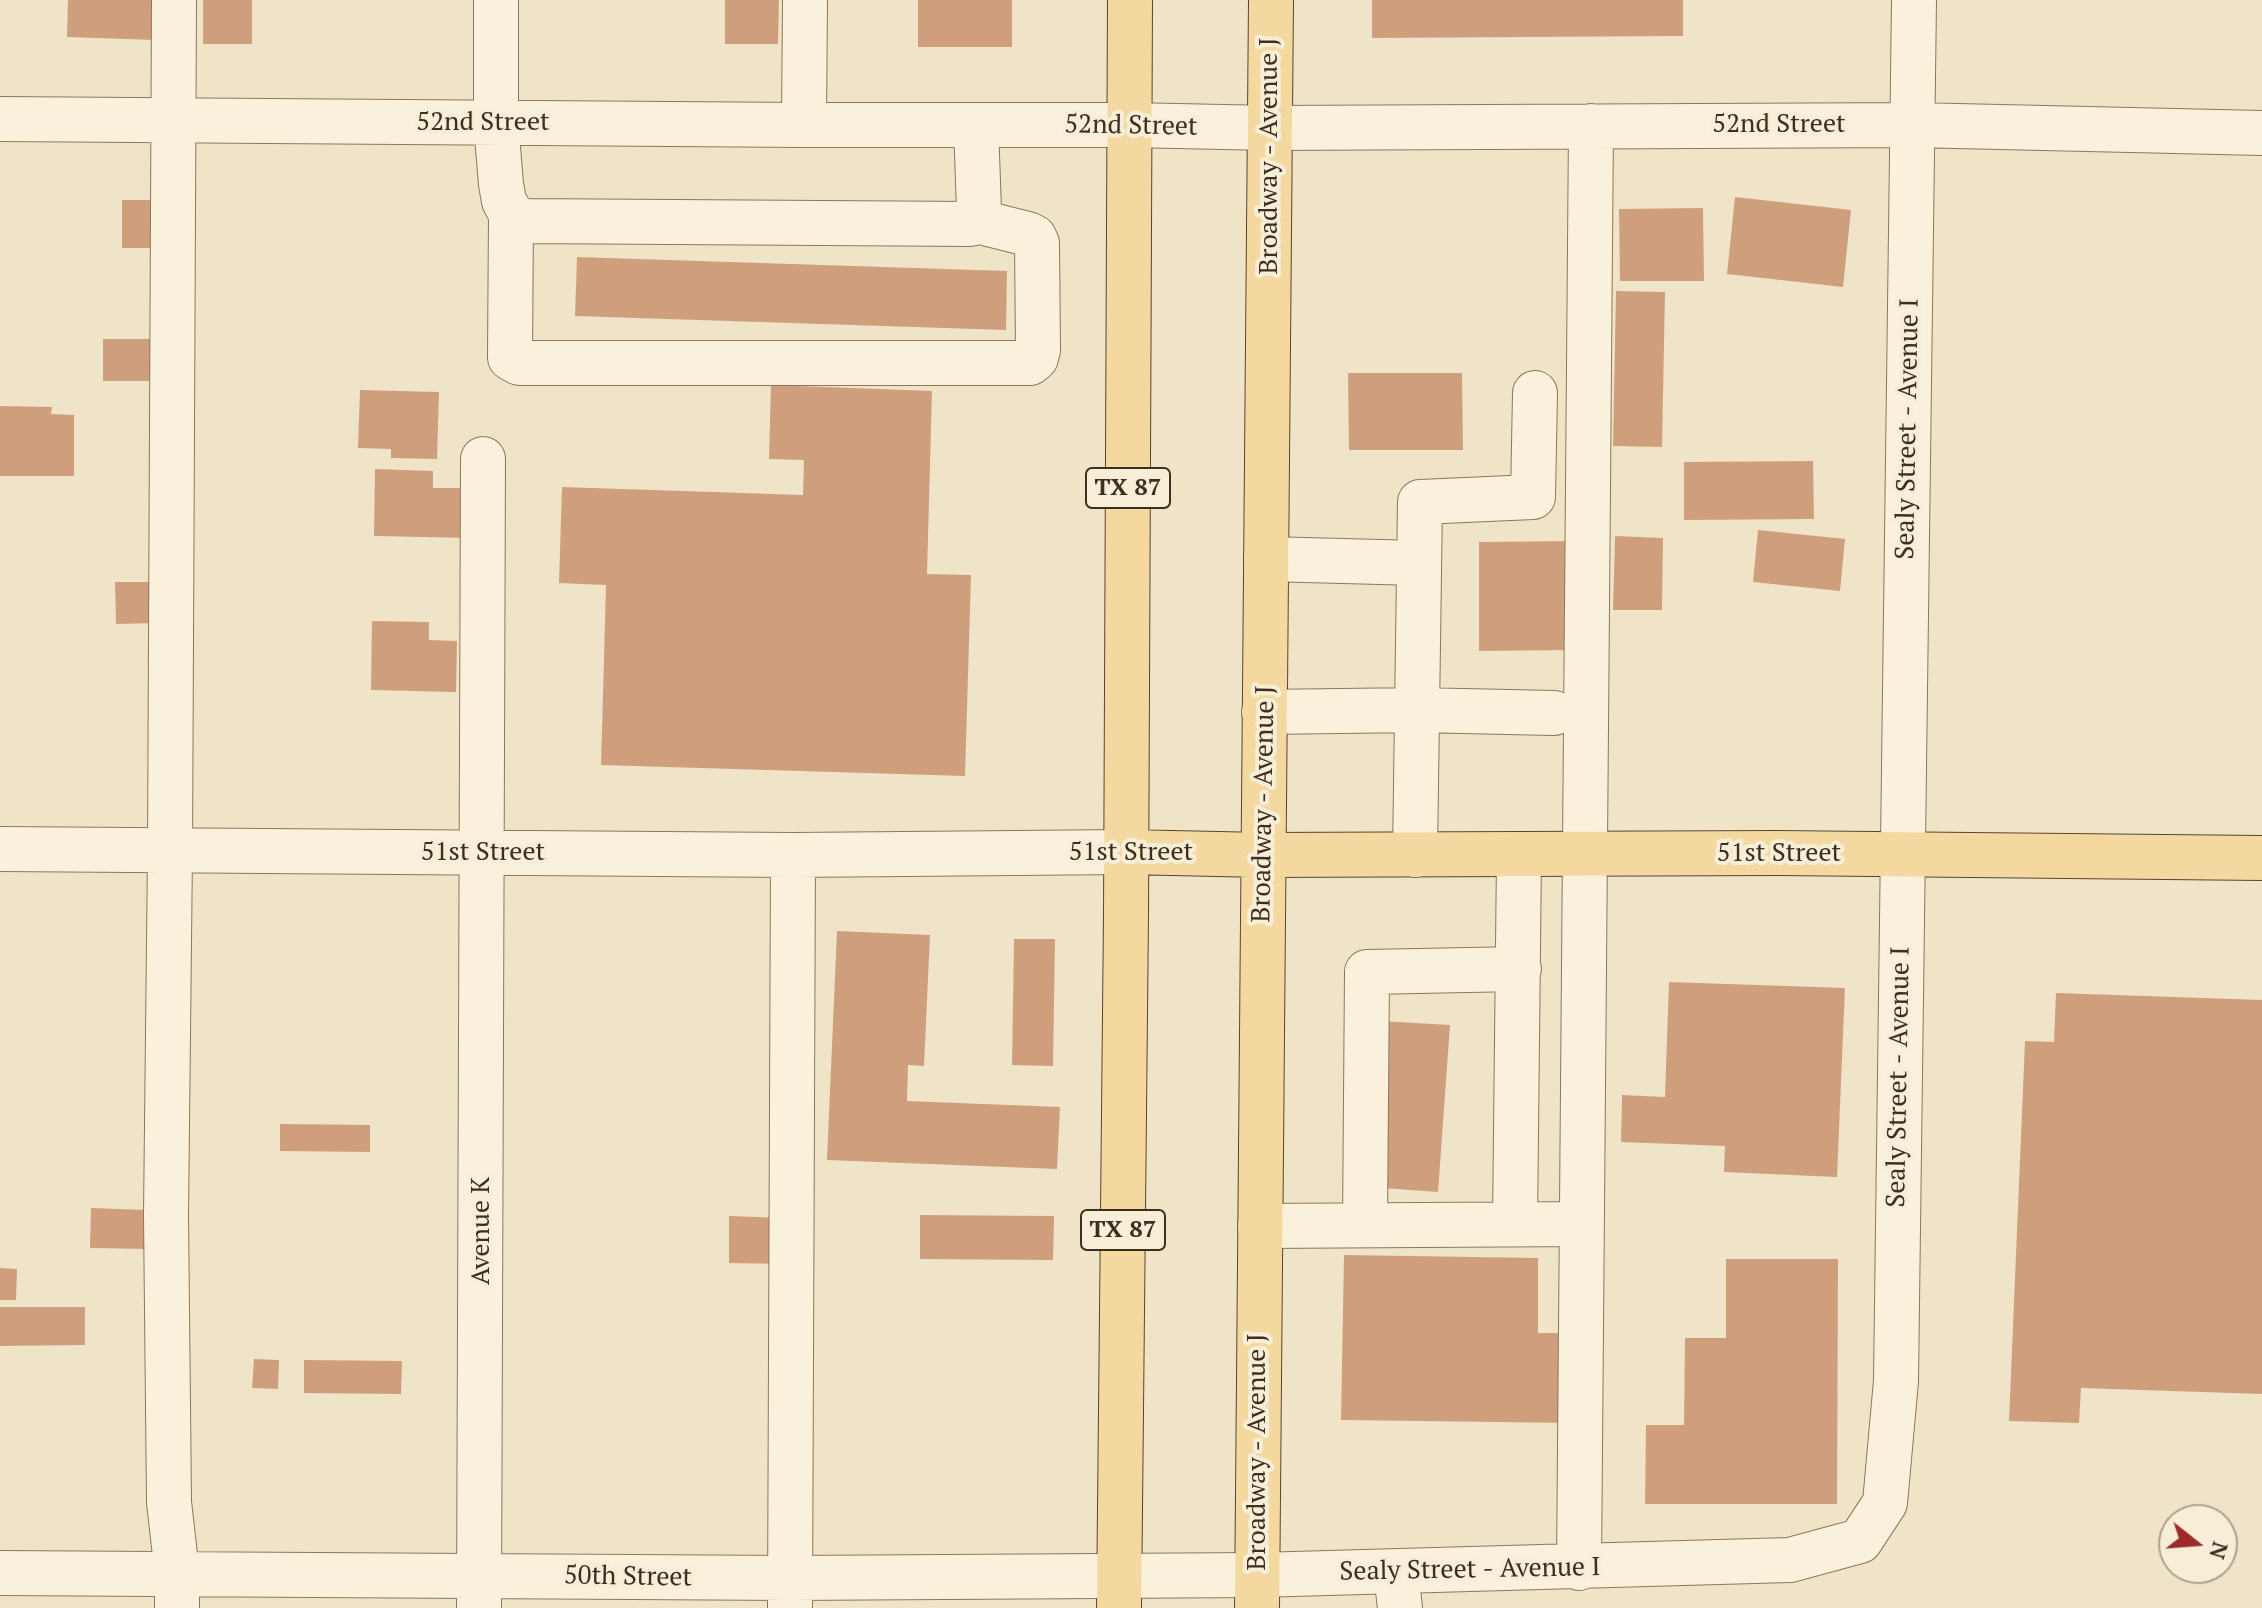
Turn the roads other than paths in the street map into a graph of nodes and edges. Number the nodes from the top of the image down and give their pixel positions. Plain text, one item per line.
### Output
1 (174, 0) edge
2 (496, 0) edge
3 (805, 0) edge
4 (1130, 0) edge
5 (1271, 0) edge
6 (1914, 0) edge
7 (0, 119) edge
8 (172, 120) junction
9 (496, 123) junction
10 (804, 125) junction
11 (976, 125) junction
12 (1129, 125) junction
13 (1913, 125) junction
14 (1591, 126) junction
15 (1271, 128) junction
16 (2262, 133) edge
17 (511, 214) junction
18 (976, 221) junction
19 (1535, 393) dead end
20 (483, 459) dead end
21 (1266, 559) junction
22 (1419, 563) junction
23 (1417, 710) junction
24 (1264, 712) junction
25 (1554, 713) dead end
26 (0, 849) edge
27 (170, 852) junction
28 (1126, 852) junction
29 (484, 853) junction
30 (1585, 854) junction
31 (1901, 854) junction
32 (793, 855) junction
33 (1263, 855) junction
34 (1415, 855) junction
35 (1519, 855) junction
36 (2262, 858) edge
37 (1519, 969) junction
38 (1515, 1224) junction
39 (1582, 1224) junction
40 (1365, 1225) junction
41 (1260, 1226) junction
42 (1579, 1568) junction
43 (0, 1573) edge
44 (177, 1590) edge
45 (1398, 1590) edge
46 (480, 1592) edge
47 (1119, 1592) edge
48 (1257, 1592) edge
49 (790, 1593) edge

1 - 8 street
2 - 9 street
3 - 10 street
4 - 12 main road, TX 87
5 - 15 main road, Broadway - Avenue J
6 - 13 street, Sealy Street - Avenue I
7 - 8 street, 52nd Street
8 - 9 street, 52nd Street
8 - 27 street
9 - 10 street, 52nd Street
9 - 17 street
10 - 11 street, 52nd Street
11 - 12 street, 52nd Street
11 - 18 street
12 - 15 street, 52nd Street
12 - 28 main road, TX 87
13 - 14 street, 52nd Street
13 - 16 street, 52nd Street
13 - 31 street, Sealy Street - Avenue I
14 - 15 street, 52nd Street
14 - 30 street
15 - 21 main road, Broadway - Avenue J
17 - 18 street
17 - 18 street
19 - 22 street
20 - 29 street, Avenue K
21 - 22 street
21 - 24 main road, Broadway - Avenue J
22 - 23 street
23 - 24 street
23 - 25 street
23 - 34 street
24 - 33 main road, Broadway - Avenue J
26 - 27 street, 51st Street
27 - 29 street, 51st Street
27 - 44 street
28 - 32 street, 51st Street
28 - 33 main road, 51st Street
28 - 47 main road, TX 87
29 - 32 street, 51st Street
29 - 46 street, Avenue K
30 - 31 main road, 51st Street
30 - 35 main road, 51st Street
30 - 39 street
31 - 36 main road, 51st Street
31 - 42 street, Sealy Street - Avenue I
32 - 49 street
33 - 34 main road, 51st Street
33 - 41 main road, Broadway - Avenue J
34 - 35 main road, 51st Street
35 - 37 street
37 - 38 street
37 - 40 street
38 - 39 street
38 - 40 street
39 - 42 street
40 - 41 street
41 - 48 main road, Broadway - Avenue J
42 - 45 street, Sealy Street - Avenue I
43 - 44 street, 50th Street
44 - 46 street, 50th Street
45 - 48 street, Sealy Street - Avenue I
46 - 49 street, 50th Street
47 - 48 street, 50th Street
47 - 49 street, 50th Street

